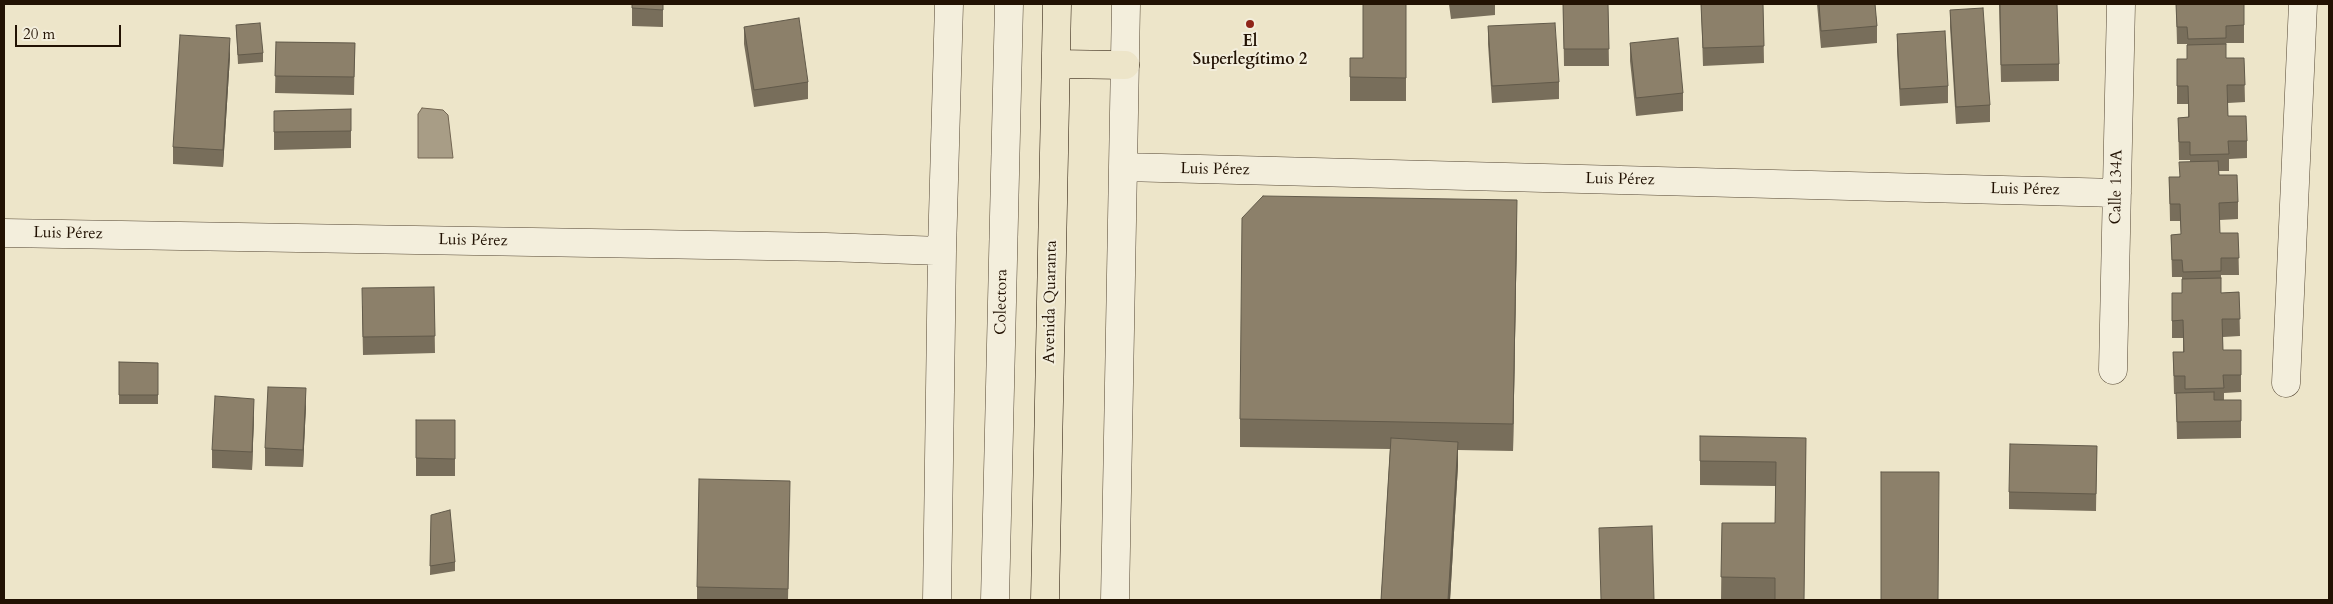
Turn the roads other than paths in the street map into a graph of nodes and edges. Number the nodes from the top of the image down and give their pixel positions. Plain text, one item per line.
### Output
1 (949, 4) edge
2 (1009, 4) edge
3 (1057, 4) edge
4 (1126, 4) edge
5 (2121, 4) edge
6 (2303, 4) edge
7 (1056, 64) junction
8 (1125, 66) junction
9 (1123, 167) junction
10 (2117, 193) junction
11 (4, 233) edge
12 (942, 252) junction
13 (2113, 370) dead end
14 (2286, 383) dead end
15 (937, 600) edge
16 (995, 600) edge
17 (1045, 600) edge
18 (1115, 600) edge

1 - 12 street
2 - 16 street, Colectora
3 - 7 highway, Avenida Quaranta
4 - 8 street
5 - 10 street, Calle 134A
6 - 14 street
7 - 8 highway
7 - 17 highway, Avenida Quaranta
8 - 9 street
9 - 10 street, Luis Pérez
9 - 18 street
10 - 13 street, Calle 134A
11 - 12 street, Luis Pérez
12 - 15 street

